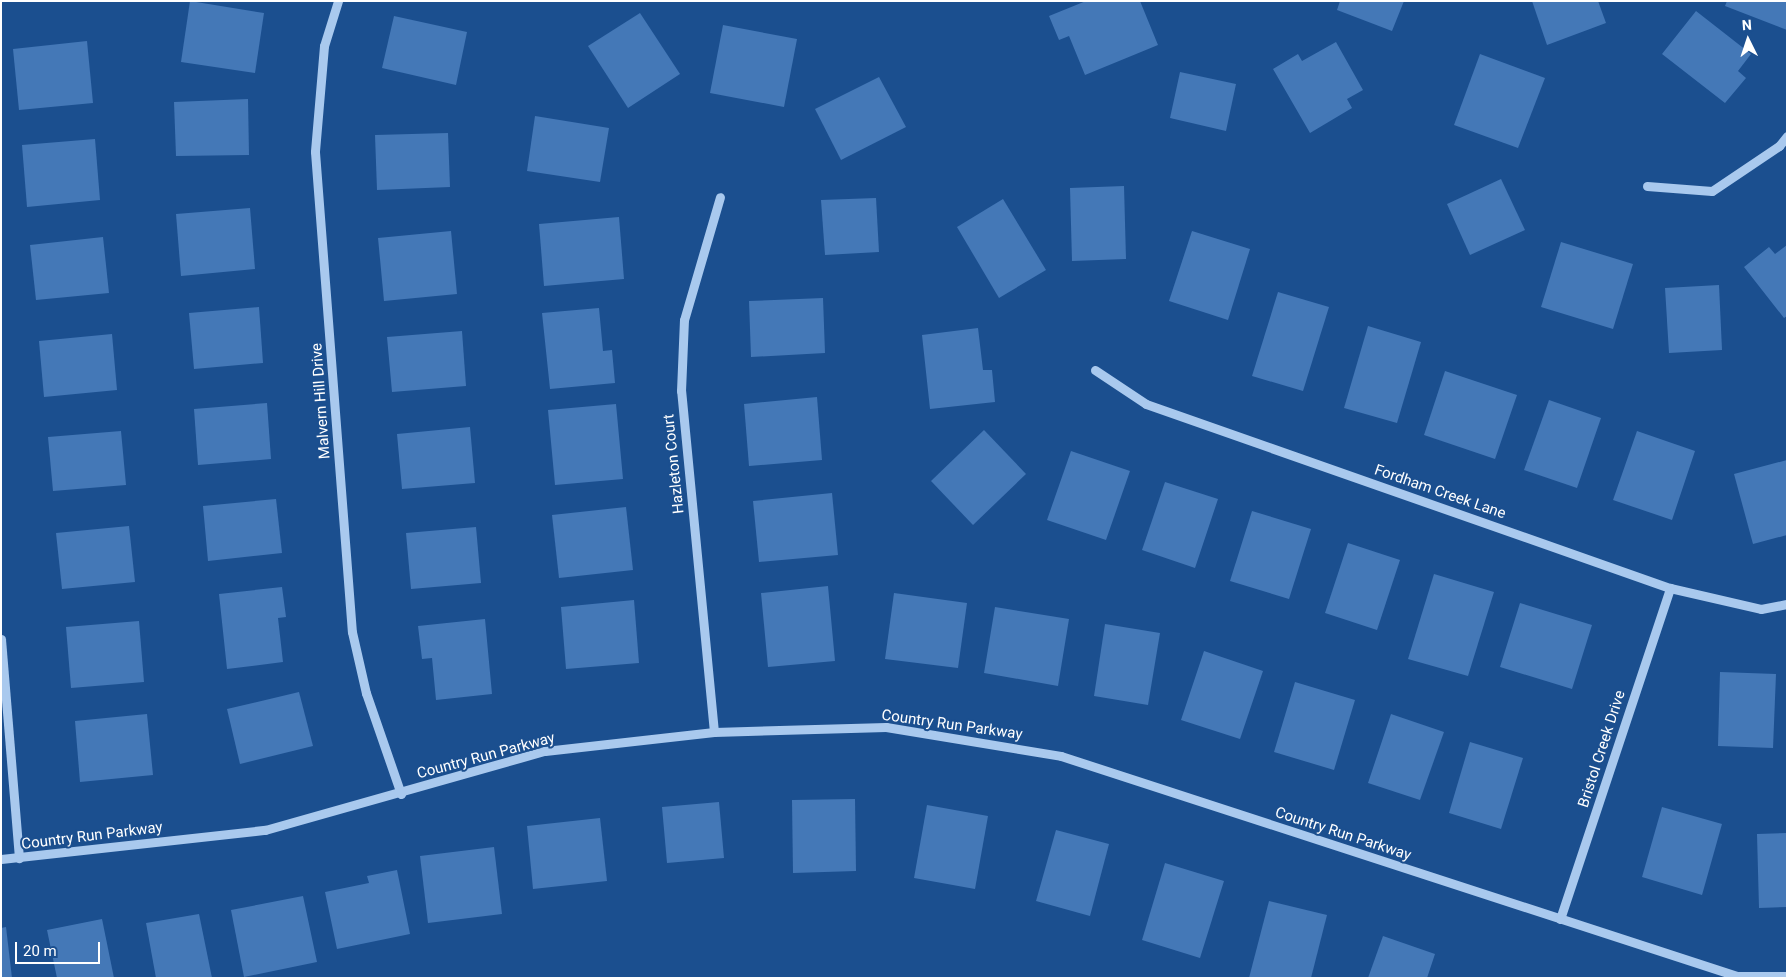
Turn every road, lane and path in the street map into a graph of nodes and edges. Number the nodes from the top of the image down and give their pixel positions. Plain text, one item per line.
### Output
1 (338, 1) edge
2 (1787, 136) edge
3 (1647, 186) dead end
4 (720, 197) dead end
5 (1095, 370) dead end
6 (1670, 588) junction
7 (1787, 604) edge
8 (1, 639) edge
9 (714, 732) junction
10 (401, 794) junction
11 (19, 858) junction
12 (1, 859) edge
13 (1560, 919) junction
14 (1787, 976) edge

1 - 10 street, Malvern Hill Drive
2 - 3 street
4 - 9 street, Hazleton Court
5 - 6 street, Fordham Creek Lane
6 - 7 street, Fordham Creek Lane
6 - 13 street, Bristol Creek Drive
8 - 11 street
9 - 10 street, Country Run Parkway
9 - 13 street, Country Run Parkway
10 - 11 street, Country Run Parkway
11 - 12 street, Country Run Parkway
13 - 14 street, Country Run Parkway

